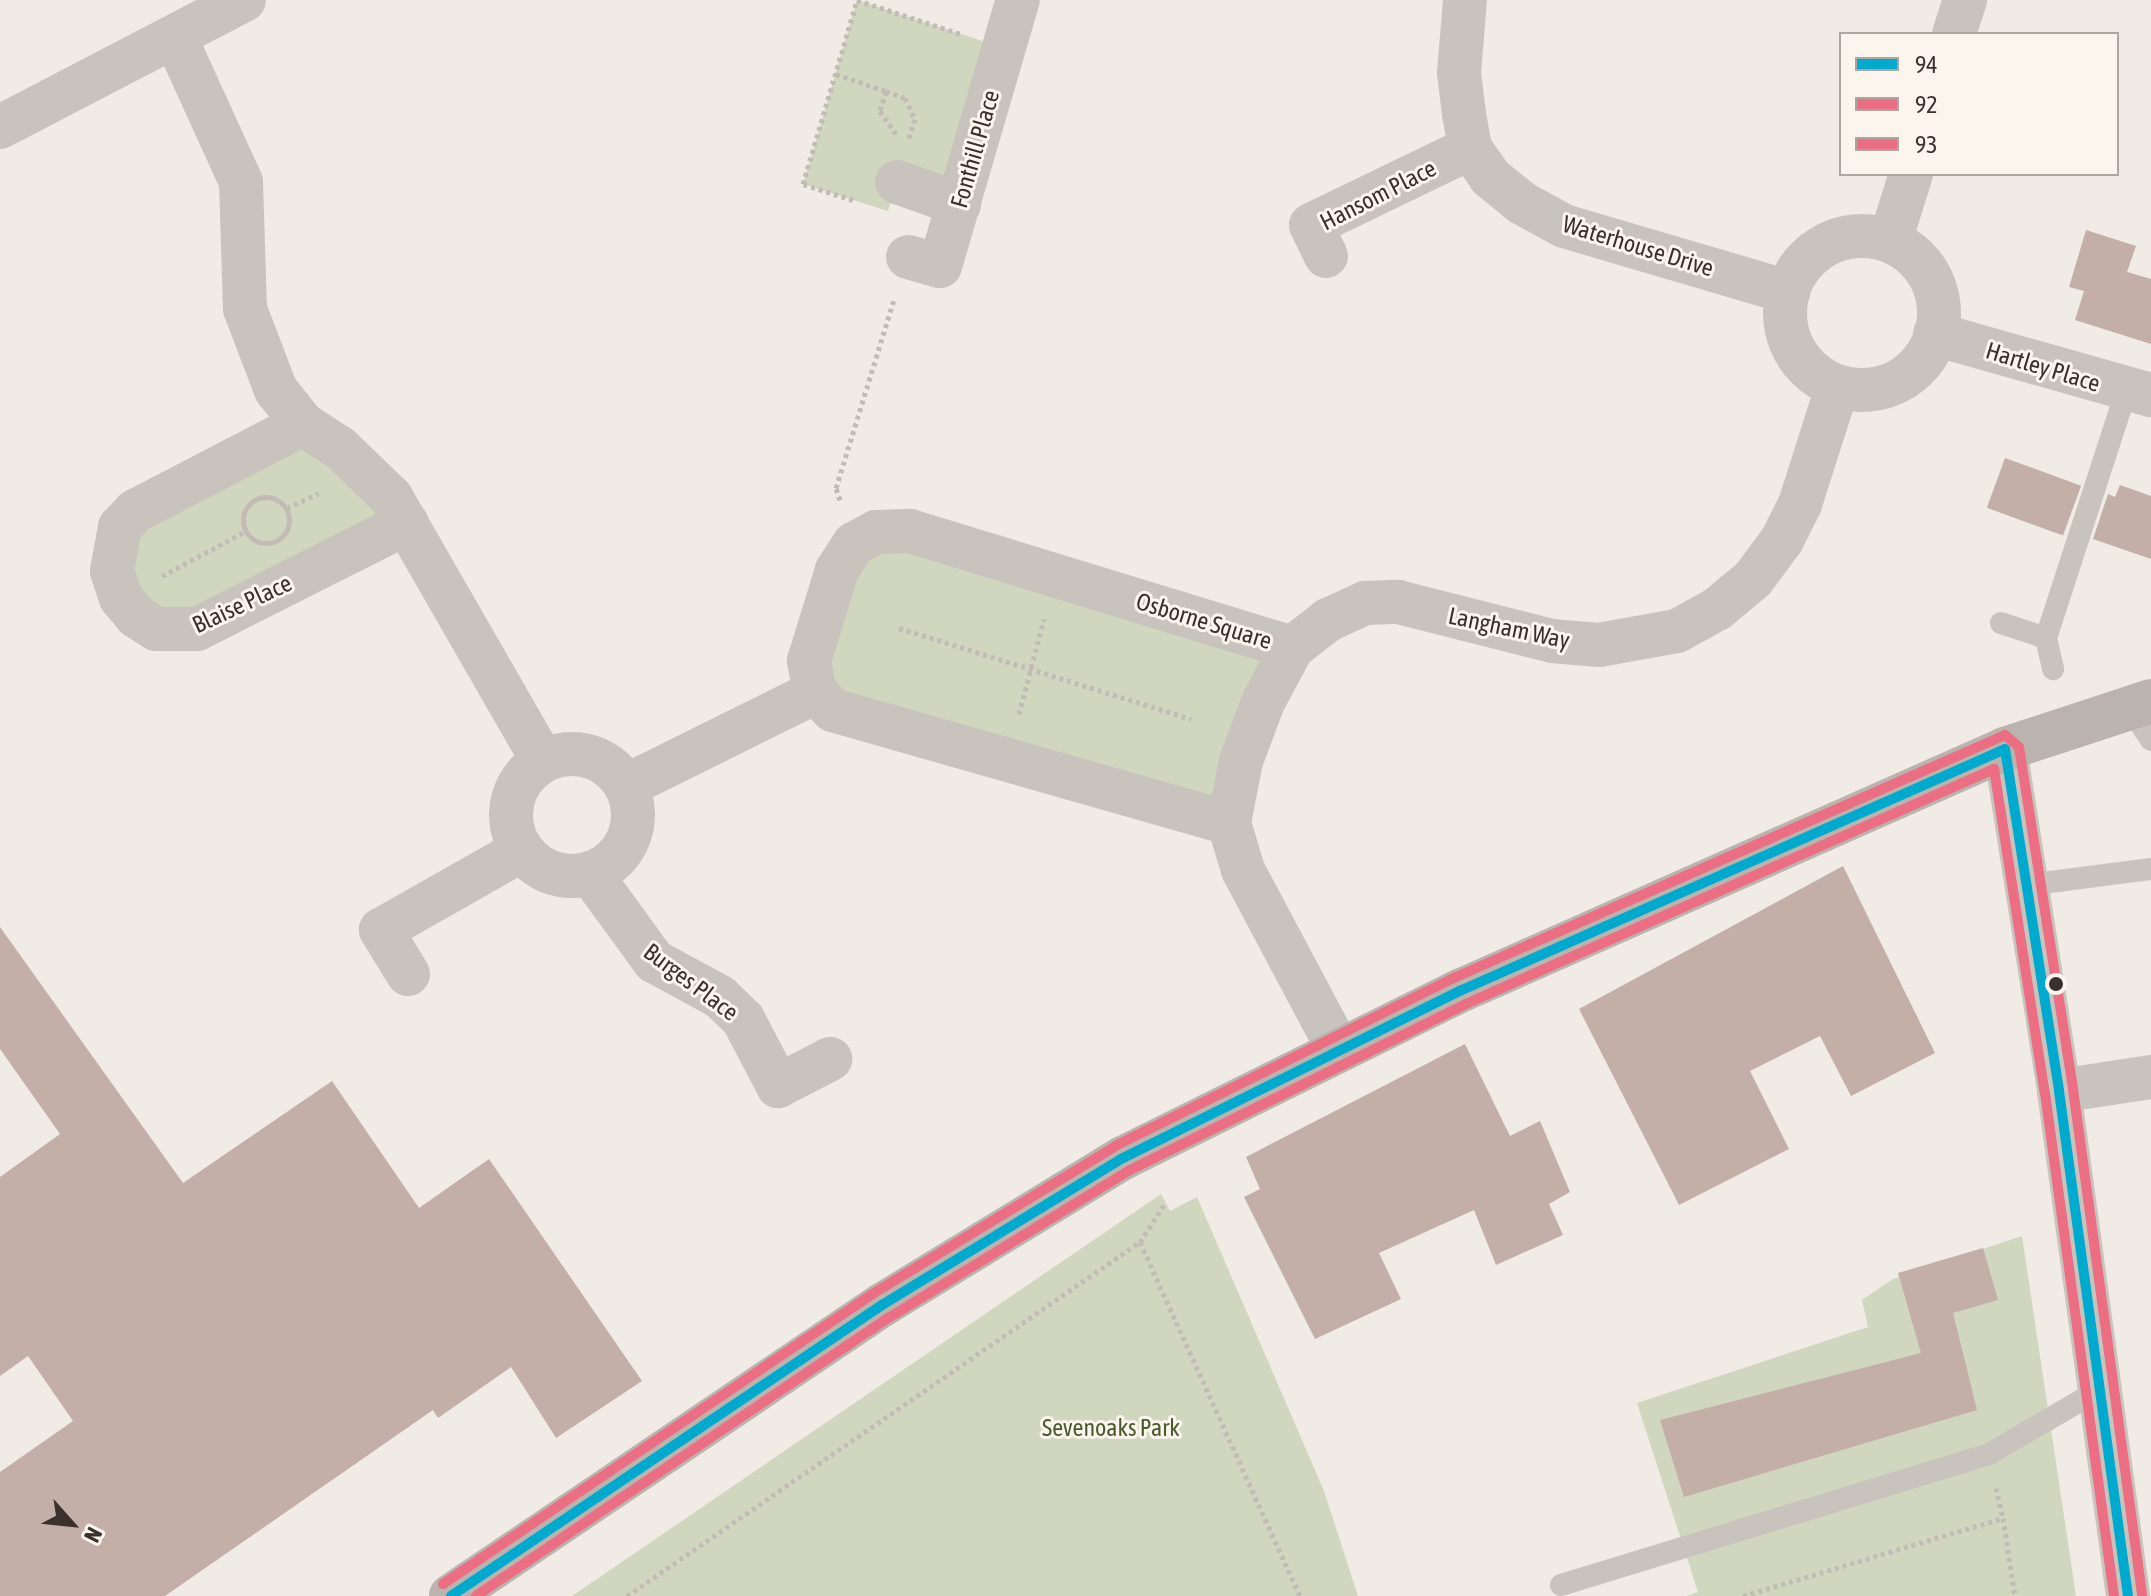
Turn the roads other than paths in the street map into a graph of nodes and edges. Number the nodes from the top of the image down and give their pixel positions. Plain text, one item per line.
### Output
1 (244, 0) edge
2 (1018, 0) edge
3 (1465, 0) edge
4 (1965, 0) edge
5 (1955, 32) edge
6 (175, 37) junction
7 (0, 127) edge
8 (1470, 148) junction
9 (1910, 176) edge
10 (897, 182) road end
11 (959, 204) junction
12 (1890, 241) junction
13 (1326, 256) dead end
14 (908, 257) road end
15 (1788, 292) junction
16 (1935, 334) junction
17 (1837, 388) junction
18 (2138, 394) edge
19 (303, 424) junction
20 (407, 523) junction
21 (2001, 623) dead end
22 (2046, 638) junction
23 (1292, 648) junction
24 (2053, 669) dead end
25 (815, 692) junction
26 (2144, 716) edge
27 (2005, 749) junction
28 (542, 760) junction
29 (626, 786) junction
30 (1229, 823) junction
31 (522, 850) junction
32 (2151, 869) edge
33 (590, 873) junction
34 (2027, 885) junction
35 (408, 974) dead end
36 (1338, 1049) junction
37 (830, 1059) dead end
38 (2151, 1077) edge
39 (2059, 1091) junction
40 (2099, 1390) junction
41 (1561, 1585) dead end
42 (451, 1596) edge
43 (2128, 1596) edge

1 - 6 street
2 - 11 street, Fonthill Place
3 - 8 street, Waterhouse Drive
4 - 5 street
6 - 7 street
6 - 19 street
8 - 13 street, Hansom Place
8 - 15 street, Waterhouse Drive
9 - 12 street
10 - 11 street
11 - 14 street, Fonthill Place
12 - 15 street
12 - 16 street
15 - 17 street
16 - 17 street
16 - 18 street, Hartley Place
17 - 23 street, Langham Way
18 - 22 lane
19 - 20 street
19 - 20 street, Blaise Place
20 - 28 street
21 - 22 lane
22 - 24 lane
23 - 25 street, Osborne Square
23 - 30 street, Osborne Square
25 - 29 street
25 - 30 street
26 - 27 street
27 - 34 street
27 - 36 street
28 - 29 street
28 - 31 street
29 - 33 street
30 - 36 street
31 - 33 street
31 - 35 street
32 - 34 lane
33 - 37 street, Burges Place
34 - 39 street
36 - 42 street
38 - 39 street
39 - 40 street
40 - 41 lane
40 - 43 street

